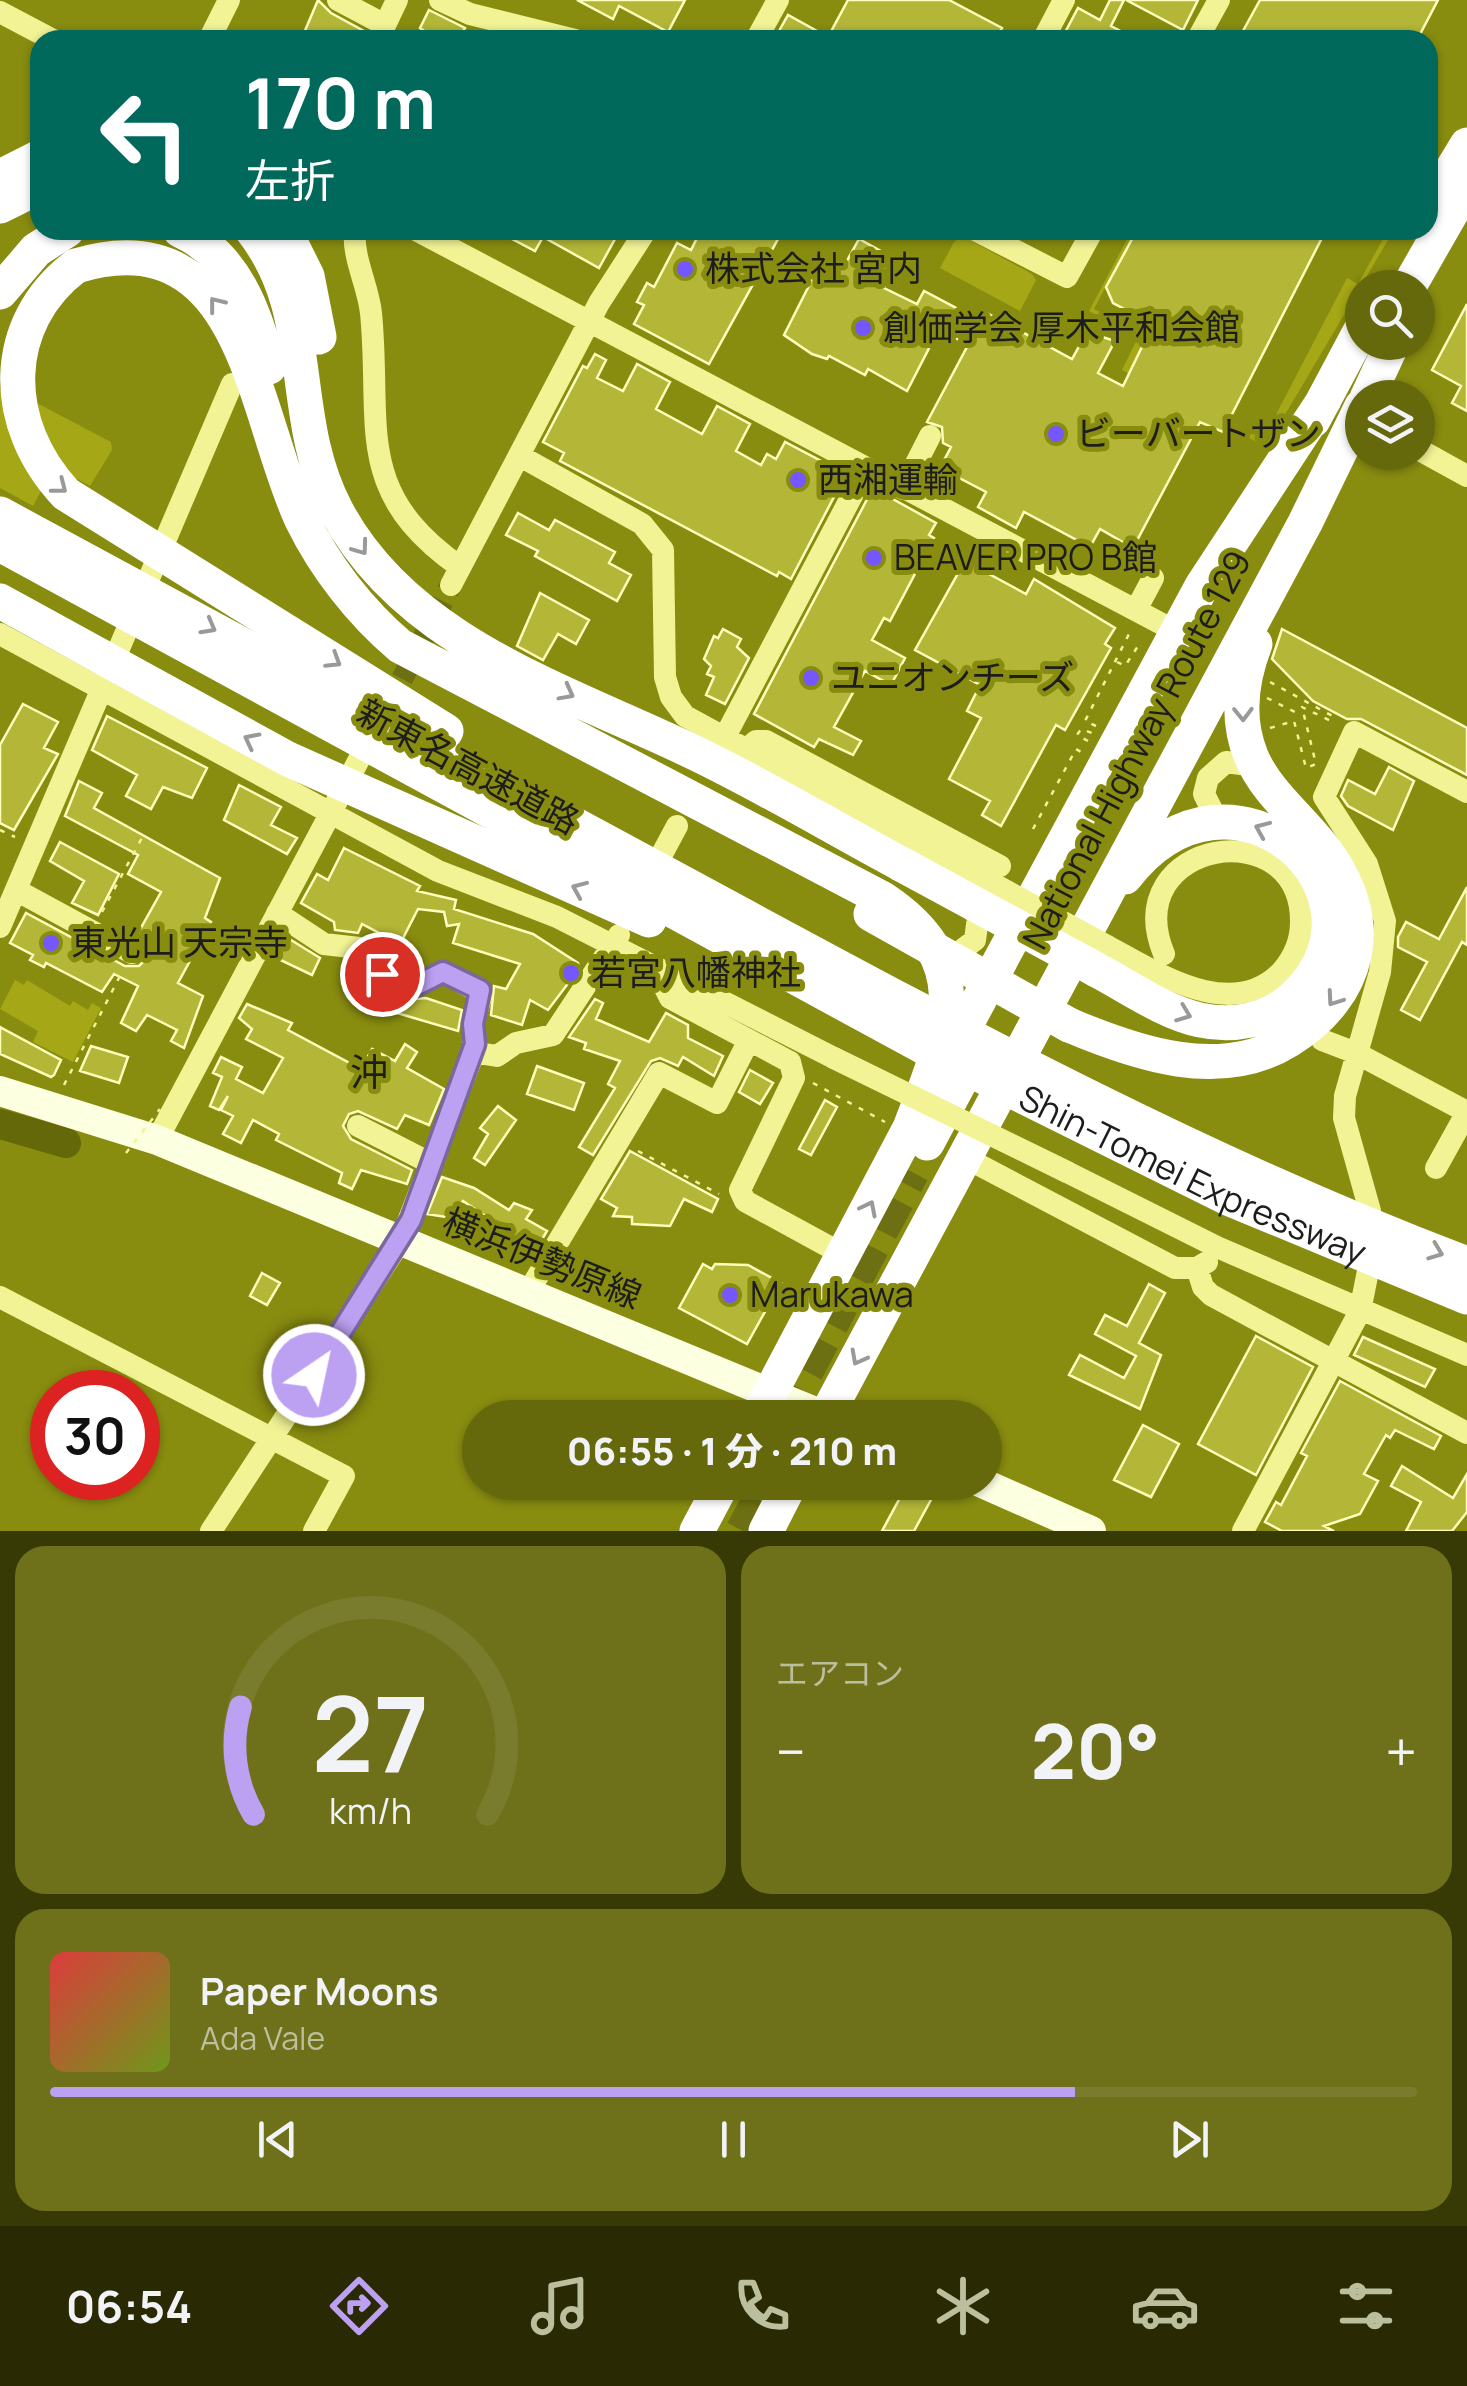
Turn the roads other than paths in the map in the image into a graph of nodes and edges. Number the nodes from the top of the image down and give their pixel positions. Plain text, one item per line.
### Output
1 (229, 0) edge
2 (338, 0) edge
3 (396, 0) edge
4 (440, 0) edge
5 (778, 0) edge
6 (1064, 0) edge
7 (1219, 0) edge
8 (0, 12) edge
9 (35, 30) edge
10 (214, 30) edge
11 (379, 30) edge
12 (383, 30) edge
13 (535, 30) edge
14 (762, 30) edge
15 (1048, 30) edge
16 (1202, 30) edge
17 (1467, 145) edge
18 (30, 163) edge
19 (0, 177) edge
20 (30, 191) edge
21 (1449, 200) edge
22 (0, 206) edge
23 (1438, 224) edge
24 (1438, 232) edge
25 (52, 240) edge
26 (193, 240) edge
27 (259, 240) edge
28 (289, 240) edge
29 (357, 240) edge
30 (435, 240) edge
31 (640, 240) edge
32 (995, 240) edge
33 (1087, 240) edge
34 (1411, 240) edge
35 (1430, 240) edge
36 (1435, 240) edge
37 (1395, 270) edge
38 (1416, 270) edge
39 (1425, 270) edge
40 (0, 292) edge
41 (590, 320) junction
42 (1345, 360) edge
43 (1368, 360) edge
44 (232, 384) dead end
45 (1324, 400) junction
46 (930, 436) dead end
47 (1345, 444) edge
48 (520, 456) junction
49 (1435, 458) edge
50 (866, 470) junction
51 (1467, 476) edge
52 (903, 489) junction
53 (290, 491) junction
54 (336, 510) junction
55 (0, 514) edge
56 (1305, 523) junction
57 (0, 544) edge
58 (1153, 578) dead end
59 (0, 600) edge
60 (1135, 616) junction
61 (1178, 632) junction
62 (0, 634) edge
63 (402, 679) tunnel mouth
64 (102, 690) junction
65 (614, 718) junction
66 (1100, 735) junction
67 (721, 743) junction
68 (746, 750) junction
69 (596, 752) junction
70 (1256, 766) junction
71 (1467, 792) edge
72 (329, 814) junction
73 (1218, 822) junction
74 (676, 826) dead end
75 (1000, 866) dead end
76 (967, 886) junction
77 (16, 890) junction
78 (277, 913) junction
79 (0, 927) edge
80 (614, 945) junction
81 (935, 946) junction
82 (132, 953) road end
83 (1164, 954) dead end
84 (1092, 955) junction
85 (668, 973) junction
86 (929, 1033) junction
87 (749, 1040) junction
88 (1322, 1040) dead end
89 (473, 1052) junction
90 (1356, 1053) junction
91 (0, 1091) edge
92 (1467, 1112) edge
93 (358, 1126) dead end
94 (900, 1126) junction
95 (157, 1140) junction
96 (966, 1158) junction
97 (432, 1164) junction
98 (1436, 1168) dead end
99 (400, 1242) junction
100 (1217, 1247) junction
101 (844, 1255) junction
102 (1467, 1264) edge
103 (1197, 1268) junction
104 (527, 1294) junction
105 (1467, 1296) edge
106 (0, 1298) edge
107 (1360, 1311) junction
108 (1467, 1355) edge
109 (1334, 1361) junction
110 (753, 1400) edge
111 (767, 1400) edge
112 (836, 1400) edge
113 (1467, 1433) edge
114 (271, 1440) junction
115 (1002, 1492) edge
116 (713, 1500) edge
117 (782, 1500) edge
118 (212, 1531) edge
119 (314, 1531) edge
120 (697, 1531) edge
121 (766, 1531) edge
122 (1091, 1531) edge
123 (1243, 1531) edge

1 - 10 street
2 - 11 street
3 - 12 street
4 - 13 street
5 - 14 street
6 - 15 street
7 - 16 street
8 - 9 street
17 - 21 highway
18 - 19 highway
20 - 22 highway
21 - 23 highway
21 - 24 highway
25 - 40 highway
26 - 53 highway
27 - 54 highway
28 - 54 highway
29 - 48 street
30 - 41 street
31 - 41 street
32 - 33 street
34 - 37 highway
35 - 38 highway
36 - 39 highway
41 - 48 street
41 - 50 street
42 - 45 highway, National Highway Route 129
43 - 45 highway, National Highway Route 129
44 - 64 street
45 - 61 highway
46 - 52 street
47 - 56 highway
48 - 67 street
49 - 51 street
50 - 52 street
50 - 67 street
52 - 60 street
53 - 69 highway
53 -> 86 highway, bridge
54 -> 65 highway
55 -> 86 highway, 新東名高速道路, bridge
56 -> 70 highway
56 - 84 highway
57 - 86 highway, 新東名高速道路, bridge
58 - 60 street
86 -> 59 highway, bridge
60 - 61 street
61 - 66 highway
62 - 64 street
63 - 72 street
64 - 72 street
64 - 77 street
65 - 76 highway
65 - 84 highway, bridge
66 - 76 highway
66 - 94 highway
67 - 68 street
68 - 75 street
68 - 76 street
70 -> 69 highway, bridge
69 - 81 highway
70 - 73 street
71 - 90 street
72 - 78 street
72 - 80 street
73 - 84 highway
84 -> 73 highway
74 - 80 street
76 - 81 street
76 - 84 street, bridge
77 - 79 street
77 - 82 street
78 - 89 street
78 - 95 street
80 - 85 street
80 - 89 street
81 - 94 highway
83 - 84 street
84 - 96 highway
85 - 87 street
85 - 100 street, bridge
86 -> 102 highway, Shin-Tomei Expressway, bridge
86 - 105 highway, Shin-Tomei Expressway, bridge
87 - 101 street
87 - 104 street
88 - 90 street
89 - 97 street
90 - 92 street
90 - 107 street
91 - 95 main road, 横浜伊勢原線
92 - 98 street
93 - 97 street
101 -> 94 highway
95 - 99 main road, 横浜伊勢原線
96 - 103 street
96 -> 112 highway
97 - 99 street
99 - 104 main road, 横浜伊勢原線
99 - 114 street
100 - 103 street
100 - 107 street
101 - 111 highway
103 - 109 street
104 - 110 main road, 横浜伊勢原線
106 - 114 street
107 - 108 street
107 - 109 street
109 - 113 street
109 - 123 street
114 - 118 street
114 - 119 street
115 - 122 main road
116 - 120 highway
117 - 121 highway

